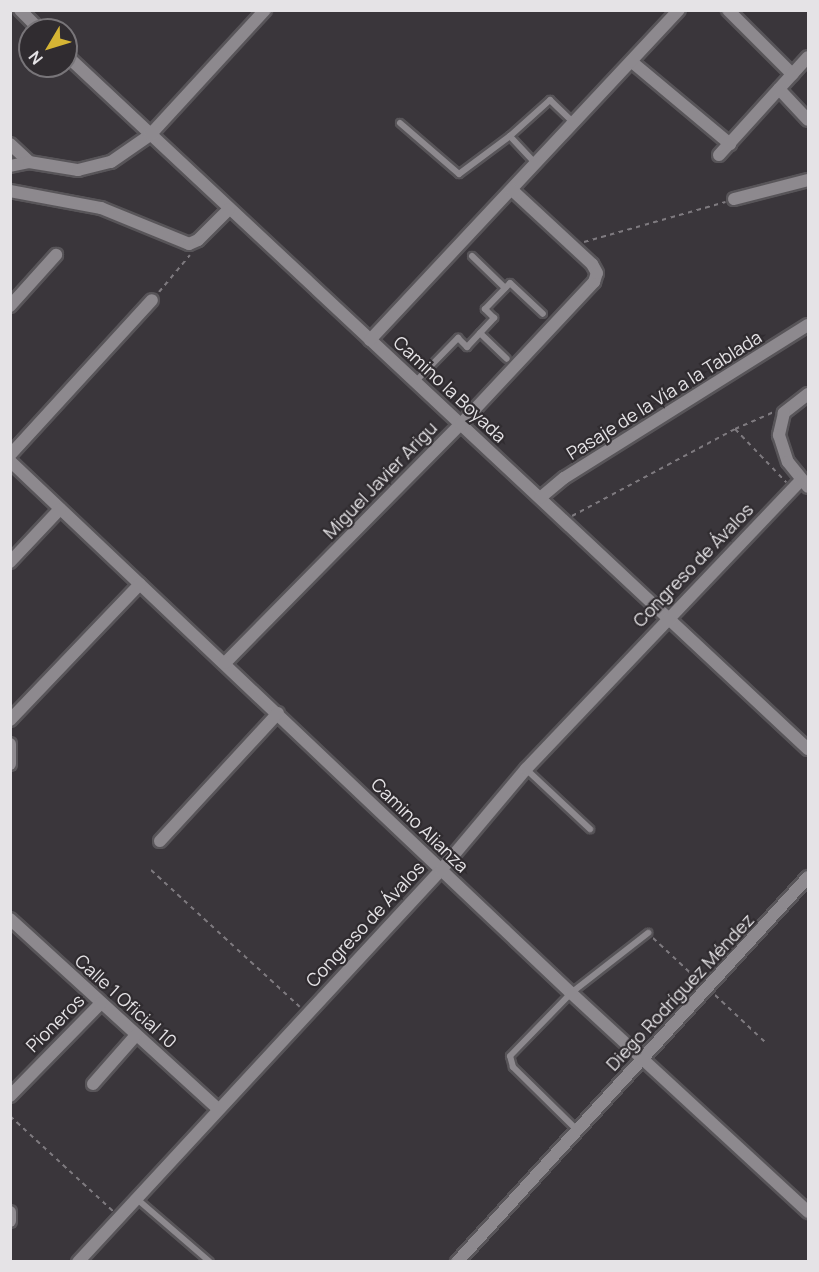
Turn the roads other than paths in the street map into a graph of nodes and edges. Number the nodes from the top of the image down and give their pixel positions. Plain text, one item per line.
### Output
1 (265, 10) edge
2 (679, 10) edge
3 (728, 10) edge
4 (808, 57) edge
5 (632, 62) junction
6 (78, 67) edge
7 (792, 74) junction
8 (778, 89) junction
9 (808, 120) edge
10 (400, 123) dead end
11 (574, 123) junction
12 (150, 135) junction
13 (510, 136) junction
14 (10, 144) edge
15 (730, 144) junction
16 (719, 155) dead end
17 (29, 162) junction
18 (536, 164) junction
19 (10, 166) edge
20 (808, 180) edge
21 (512, 190) junction
22 (10, 191) edge
23 (734, 199) road end
24 (229, 209) junction
25 (56, 255) dead end
26 (472, 256) dead end
27 (505, 288) junction
28 (152, 300) road end
29 (10, 306) edge
30 (543, 314) dead end
31 (808, 325) edge
32 (480, 333) junction
33 (370, 340) junction
34 (507, 359) dead end
35 (414, 382) junction
36 (808, 394) edge
37 (461, 424) junction
38 (10, 455) edge
39 (10, 461) edge
40 (800, 485) edge
41 (540, 498) junction
42 (60, 509) junction
43 (10, 562) edge
44 (140, 584) junction
45 (666, 619) junction
46 (225, 663) junction
47 (278, 713) junction
48 (10, 720) edge
49 (10, 744) edge
50 (808, 749) edge
51 (10, 764) edge
52 (526, 770) junction
53 (590, 829) dead end
54 (160, 842) dead end
55 (441, 870) junction
56 (808, 877) edge
57 (10, 919) edge
58 (648, 933) road end
59 (571, 993) junction
60 (101, 1003) junction
61 (136, 1035) junction
62 (643, 1059) junction
63 (93, 1084) dead end
64 (12, 1092) edge
65 (218, 1109) junction
66 (577, 1130) junction
67 (137, 1198) junction
68 (808, 1212) edge
69 (78, 1262) edge
70 (210, 1262) edge
71 (458, 1262) edge

1 - 12 street
2 - 5 street
3 - 7 street
4 - 7 street
5 - 11 street
5 - 15 street
6 - 12 street, Camino la Boyada
7 - 8 street
8 - 9 street
8 - 15 street
10 - 13 lane
11 - 13 lane
11 - 18 street
12 - 17 street
12 - 24 street, Camino la Boyada
13 - 18 lane
14 - 17 street
15 - 16 street
17 - 19 street
18 - 21 street
20 - 23 street
21 - 33 street
21 - 37 street, Miguel Javier Arigu
22 - 24 street
24 - 33 street, Camino la Boyada
25 - 29 street
26 - 27 lane
27 - 30 lane
27 - 32 lane
28 - 38 street
31 - 41 street, Pasaje de la Vía a la Tablada
32 - 34 lane
32 - 35 lane
33 - 35 street, Camino la Boyada
35 - 37 street, Camino la Boyada
36 - 40 street
37 - 41 street, Camino la Boyada
37 - 46 street, Miguel Javier Arigu
39 - 42 street, Camino Alianza
40 - 45 street, Congreso de Ávalos
41 - 45 street, Camino la Boyada
42 - 43 street
42 - 44 street, Camino Alianza
44 - 46 street, Camino Alianza
44 - 48 street
45 - 50 street, Camino la Boyada
45 - 52 street, Congreso de Ávalos
46 - 47 street, Camino Alianza
47 - 54 street
47 - 55 street, Camino Alianza
49 - 51 street
52 - 53 lane
52 - 55 street, Congreso de Ávalos
55 - 59 street, Camino Alianza
55 - 65 street, Congreso de Ávalos
56 - 62 street, Diego Rodríguez Méndez
57 - 60 street, Calle 1 Oficial 10
58 - 59 lane
59 - 62 street, Camino Alianza
59 - 66 lane
60 - 61 street, Calle 1 Oficial 10
60 - 64 street, Pioneros
61 - 63 street
61 - 65 street, Calle 1 Oficial 10
62 - 66 street, Diego Rodríguez Méndez
62 - 68 street, Camino Alianza
65 - 67 street, Congreso de Ávalos
66 - 71 street, Diego Rodríguez Méndez
67 - 69 street, Congreso de Ávalos
67 - 70 lane

